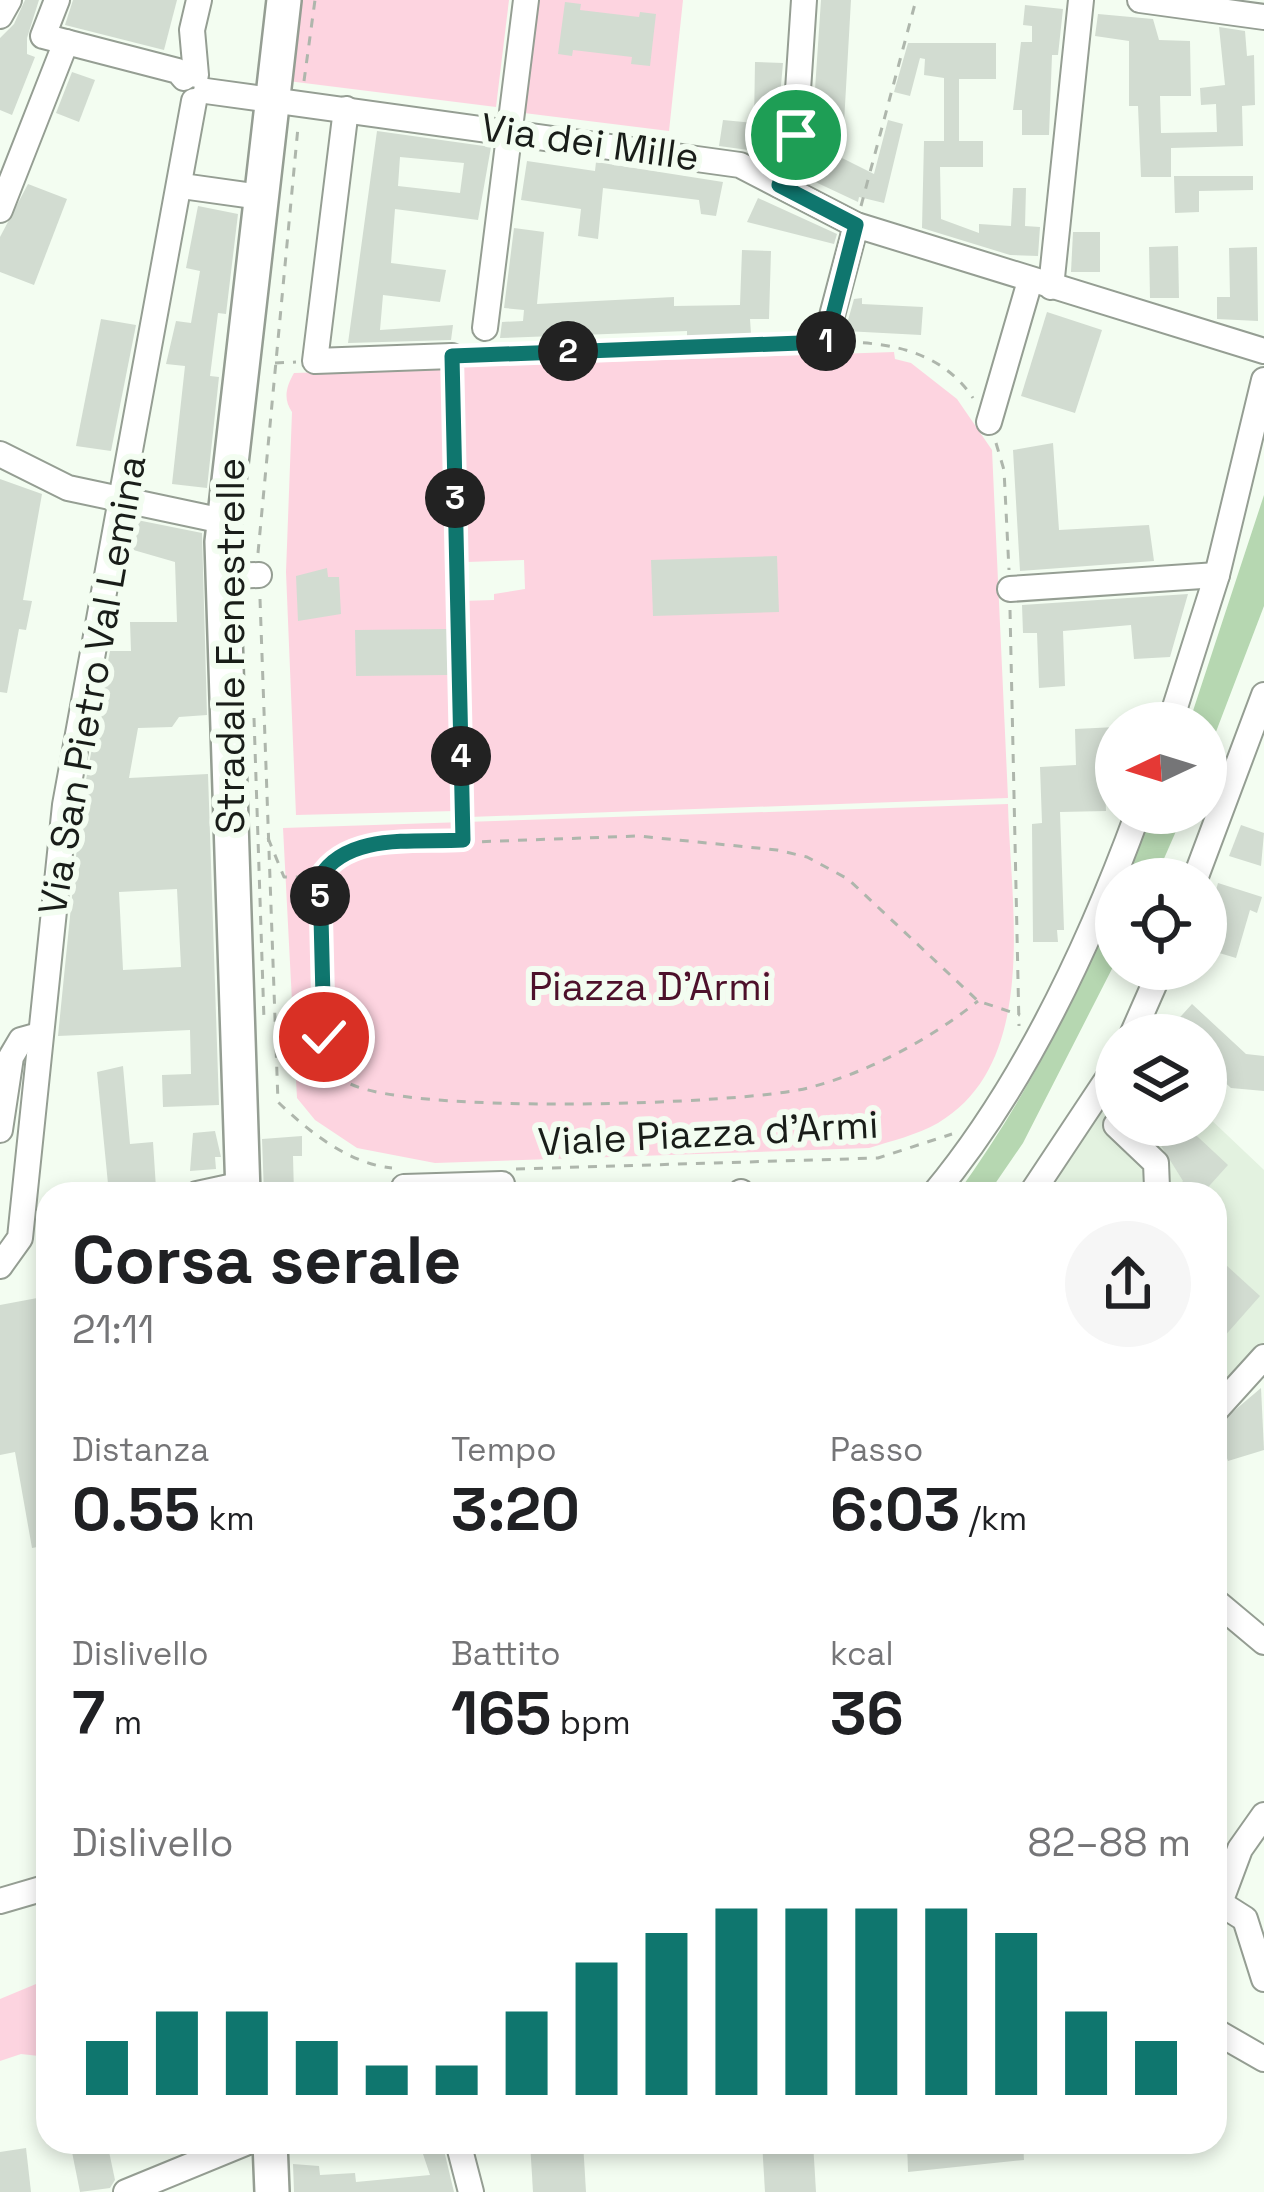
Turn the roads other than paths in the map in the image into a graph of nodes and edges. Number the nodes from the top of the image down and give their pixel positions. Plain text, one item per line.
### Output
1 (9, 0) edge
2 (57, 0) edge
3 (199, 0) edge
4 (284, 0) edge
5 (526, 0) edge
6 (804, 0) edge
7 (1081, 0) edge
8 (1139, 0) edge
9 (0, 16) edge
10 (1264, 17) edge
11 (66, 42) junction
12 (195, 86) junction
13 (286, 102) junction
14 (346, 109) junction
15 (509, 131) junction
16 (779, 185) junction
17 (182, 186) junction
18 (260, 197) junction
19 (0, 210) edge
20 (856, 225) junction
21 (1040, 284) junction
22 (485, 328) dead end
23 (826, 342) road end
24 (1264, 351) edge
25 (452, 356) road end
26 (1264, 380) edge
27 (989, 422) road end
28 (0, 454) edge
29 (123, 500) junction
30 (223, 521) junction
31 (259, 575) road end
32 (1216, 575) junction
33 (223, 576) junction
34 (1010, 589) road end
35 (1264, 697) edge
36 (1177, 702) edge
37 (1128, 834) edge
38 (1203, 858) edge
39 (39, 1035) junction
40 (1095, 1101) edge
41 (2, 1130) edge
42 (1138, 1146) edge
43 (243, 1182) edge
44 (944, 1182) edge
45 (1039, 1182) edge
46 (1157, 1182) edge
47 (36, 1234) edge
48 (20, 1238) junction
49 (0, 1266) edge
50 (1264, 1358) edge
51 (1227, 1398) edge
52 (1227, 1611) edge
53 (1264, 1642) edge
54 (1264, 1815) edge
55 (1227, 1882) edge
56 (36, 1890) edge
57 (0, 1901) edge
58 (1227, 1910) edge
59 (1264, 1979) edge
60 (1227, 2038) edge
61 (1264, 2059) edge
62 (219, 2154) edge
63 (270, 2154) edge
64 (461, 2154) edge
65 (126, 2192) edge
66 (272, 2192) edge
67 (471, 2192) edge

1 - 9 street
2 - 11 street
3 - 12 street, Via San Pietro Val Lemina
4 - 13 main road, Stradale Fenestrelle
5 - 15 street
6 - 16 street
7 - 21 street
8 - 10 street
11 - 12 street, Via dei Mille
11 - 19 street
12 - 13 street, Via dei Mille
12 - 17 street, Via San Pietro Val Lemina
13 - 14 street, Via dei Mille
13 - 18 main road, Stradale Fenestrelle
14 - 15 street, Via dei Mille
14 - 25 street
15 - 16 street, Via dei Mille
15 - 22 street
16 - 20 street, Via dei Mille
17 - 18 street
17 - 29 street, Via San Pietro Val Lemina
18 - 30 main road, Stradale Fenestrelle
20 - 21 street, Via dei Mille
20 - 23 street
21 - 24 street, Via dei Mille
21 - 27 street
26 - 32 street
28 - 29 street
29 - 30 street
29 - 39 street, Via San Pietro Val Lemina
30 - 33 main road, Stradale Fenestrelle
31 - 33 street
32 - 34 street
32 - 36 street
33 - 43 main road, Stradale Fenestrelle
35 - 38 street
37 - 44 street
39 - 41 street
39 - 48 street, Via San Pietro Val Lemina
40 - 45 street
42 - 46 street
47 - 48 street
48 - 49 street
50 - 51 street
52 - 53 street
54 - 55 street
56 - 57 street
58 - 59 street
60 - 61 street
62 - 65 street
63 - 66 main road
64 - 67 street

